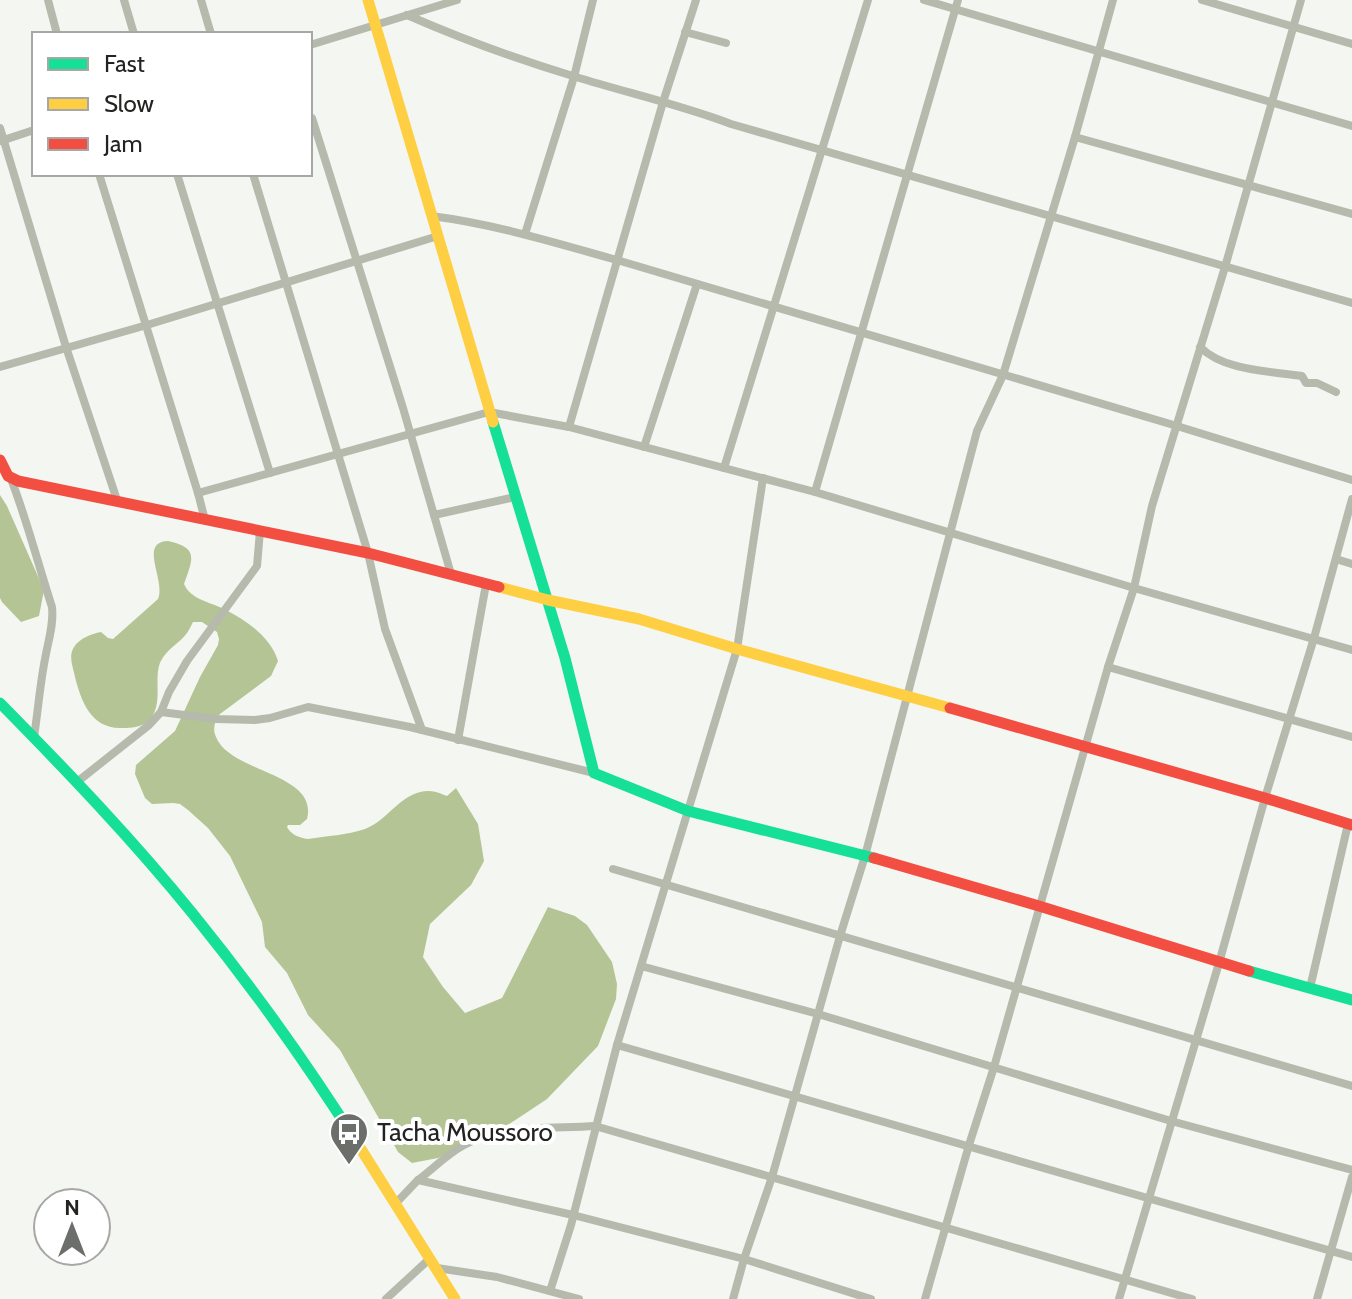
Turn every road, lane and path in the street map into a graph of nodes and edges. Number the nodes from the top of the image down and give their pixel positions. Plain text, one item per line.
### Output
1 (48, 0) edge
2 (124, 0) edge
3 (201, 0) edge
4 (368, 0) edge
5 (457, 0) edge
6 (593, 0) edge
7 (696, 0) edge
8 (868, 0) edge
9 (924, 0) edge
10 (1113, 0) edge
11 (1202, 0) edge
12 (1301, 0) edge
13 (957, 4) edge
14 (407, 15) junction
15 (375, 25) junction
16 (1294, 26) junction
17 (56, 32) edge
18 (133, 32) edge
19 (210, 32) edge
20 (685, 32) junction
21 (726, 43) dead end
22 (312, 44) edge
23 (1352, 44) edge
24 (1099, 52) junction
25 (574, 77) junction
26 (663, 102) junction
27 (1272, 104) junction
28 (312, 118) edge
29 (1352, 126) edge
30 (0, 128) edge
31 (32, 131) edge
32 (1075, 137) junction
33 (2, 141) edge
34 (821, 150) junction
35 (907, 175) junction
36 (100, 176) edge
37 (178, 176) edge
38 (254, 176) edge
39 (1249, 185) junction
40 (1352, 214) edge
41 (431, 216) junction
42 (1051, 217) junction
43 (525, 234) junction
44 (438, 236) junction
45 (617, 260) junction
46 (357, 262) junction
47 (1225, 267) junction
48 (286, 283) junction
49 (697, 284) junction
50 (1352, 303) edge
51 (217, 304) junction
52 (773, 307) junction
53 (147, 325) junction
54 (860, 333) junction
55 (66, 347) junction
56 (1200, 347) junction
57 (0, 367) edge
58 (1003, 375) junction
59 (1336, 392) dead end
60 (489, 412) junction
61 (1177, 426) junction
62 (569, 427) junction
63 (410, 433) junction
64 (644, 447) junction
65 (338, 454) junction
66 (0, 460) edge
67 (724, 468) junction
68 (270, 473) junction
69 (763, 478) junction
70 (11, 479) junction
71 (1352, 480) edge
72 (815, 492) junction
73 (198, 493) junction
74 (515, 497) junction
75 (1352, 499) edge
76 (117, 500) junction
77 (434, 515) junction
78 (205, 520) junction
79 (260, 531) junction
80 (950, 533) junction
81 (368, 553) junction
82 (1336, 559) junction
83 (1352, 564) edge
84 (451, 574) junction
85 (486, 584) junction
86 (1134, 588) junction
87 (548, 600) junction
88 (1314, 638) junction
89 (737, 649) junction
90 (1352, 650) edge
91 (1108, 667) junction
92 (907, 696) junction
93 (0, 703) edge
94 (161, 712) junction
95 (1289, 719) junction
96 (422, 730) junction
97 (34, 737) junction
98 (1352, 737) edge
99 (458, 740) junction
100 (1086, 746) junction
101 (594, 773) junction
102 (77, 782) junction
103 (1265, 798) junction
104 (688, 811) junction
105 (1350, 825) edge
106 (865, 856) junction
107 (613, 869) dead end
108 (666, 886) junction
109 (1039, 906) junction
110 (840, 936) junction
111 (1219, 963) junction
112 (641, 966) junction
113 (1017, 988) junction
114 (1310, 988) junction
115 (1352, 1000) edge
116 (818, 1014) junction
117 (1196, 1041) junction
118 (617, 1045) junction
119 (994, 1067) junction
120 (1352, 1086) edge
121 (796, 1096) junction
122 (1171, 1121) junction
123 (595, 1126) junction
124 (969, 1145) junction
125 (1352, 1170) edge
126 (772, 1177) junction
127 (1352, 1177) edge
128 (418, 1180) junction
129 (1149, 1198) junction
130 (396, 1203) junction
131 (573, 1215) junction
132 (945, 1228) junction
133 (411, 1231) junction
134 (1330, 1250) junction
135 (1352, 1257) edge
136 (744, 1259) junction
137 (425, 1263) junction
138 (437, 1268) junction
139 (1125, 1280) junction
140 (550, 1291) junction
141 (386, 1299) edge
142 (445, 1299) edge
143 (455, 1299) edge
144 (579, 1299) edge
145 (733, 1299) edge
146 (871, 1299) edge
147 (925, 1299) edge
148 (1119, 1299) edge
149 (1192, 1299) edge
150 (1317, 1299) edge

1 - 17 street
2 - 18 street
3 - 19 street
4 - 15 main road
5 - 14 street
6 - 25 street
7 - 20 street
8 - 34 street
9 - 13 street
10 - 24 street
11 - 16 street
12 - 16 street
13 - 24 street
13 - 35 street
14 - 15 street
14 - 25 street
15 - 22 street
15 - 41 main road
16 - 23 street
16 - 27 street
20 - 21 street
20 - 26 street
24 - 27 street
24 - 32 street
25 - 26 street
25 - 43 street
26 - 34 street
26 - 45 street
27 - 29 street
27 - 39 street
28 - 46 street
30 - 33 street
31 - 33 street
32 - 39 street
32 - 42 street
33 - 55 street
34 - 35 street
34 - 52 street
35 - 42 street
35 - 54 street
36 - 53 street
37 - 51 street
38 - 48 street
39 - 40 street
39 - 47 street
41 - 43 street
41 - 44 main road
42 - 47 street
42 - 58 street
43 - 45 street
44 - 46 street
44 - 60 main road
45 - 49 street
45 - 62 street
46 - 48 street
46 - 63 street
47 - 50 street
47 - 56 street
48 - 51 street
48 - 65 street
49 - 52 street
49 - 64 street
51 - 53 street
51 - 68 street
52 - 54 street
52 - 67 street
53 - 55 street
53 - 73 street
54 - 58 street
54 - 72 street
55 - 57 street
55 - 76 street
56 - 59 street
56 - 61 street
58 - 61 street
58 - 80 street
60 - 62 street
60 - 63 street
60 - 74 main road
61 - 71 street
61 - 86 street
62 - 64 street
63 - 65 street
63 - 77 street
64 - 67 street
65 - 68 street
65 - 81 street
66 - 70 main road
67 - 69 street
68 - 73 street
69 - 72 street
69 - 89 street
70 - 76 main road
70 - 97 street
72 - 80 street
73 - 78 street
74 - 77 street
74 - 87 main road
75 - 82 street
76 - 78 main road
77 - 84 street
78 - 79 main road
79 - 81 main road
79 - 94 street
80 - 86 street
80 - 92 street
81 - 84 main road
81 - 96 street
82 - 83 street
82 - 88 street
84 - 85 main road
85 - 87 main road
85 - 99 street
86 - 88 street
86 - 91 street
87 - 89 main road
87 - 101 main road
88 - 90 street
88 - 95 street
89 - 92 main road
89 - 104 street
91 - 95 street
91 - 100 street
92 - 100 main road
92 - 106 street
93 - 97 main road
94 - 96 street
94 - 102 street
95 - 98 street
95 - 103 street
96 - 99 street
97 - 102 main road
99 - 101 street
100 - 103 main road
100 - 109 street
101 - 104 main road
102 - 130 main road
103 - 105 main road
103 - 111 street
104 - 106 main road
104 - 108 street
105 - 114 street
106 - 109 main road
106 - 110 street
107 - 108 street
108 - 110 street
108 - 112 street
109 - 111 main road
109 - 113 street
110 - 113 street
110 - 116 street
111 - 114 main road
111 - 117 street
112 - 116 street
112 - 118 street
113 - 117 street
113 - 119 street
114 - 115 main road
116 - 119 street
116 - 121 street
117 - 120 street
117 - 122 street
118 - 121 street
118 - 123 street
119 - 122 street
119 - 124 street
121 - 124 street
121 - 126 street
122 - 125 street
122 - 129 street
123 - 126 street
123 - 128 street
123 - 131 street
124 - 129 street
124 - 132 street
126 - 132 street
126 - 136 street
127 - 134 street
128 - 130 street
128 - 131 street
129 - 134 street
129 - 139 street
130 - 133 main road
131 - 136 street
131 - 140 street
132 - 139 street
132 - 147 street
133 - 137 main road
133 - 138 main road
134 - 135 street
134 - 150 street
136 - 145 street
136 - 146 street
137 - 141 street
137 - 142 main road
138 - 140 street
138 - 143 main road
139 - 148 street
139 - 149 street
140 - 144 street

